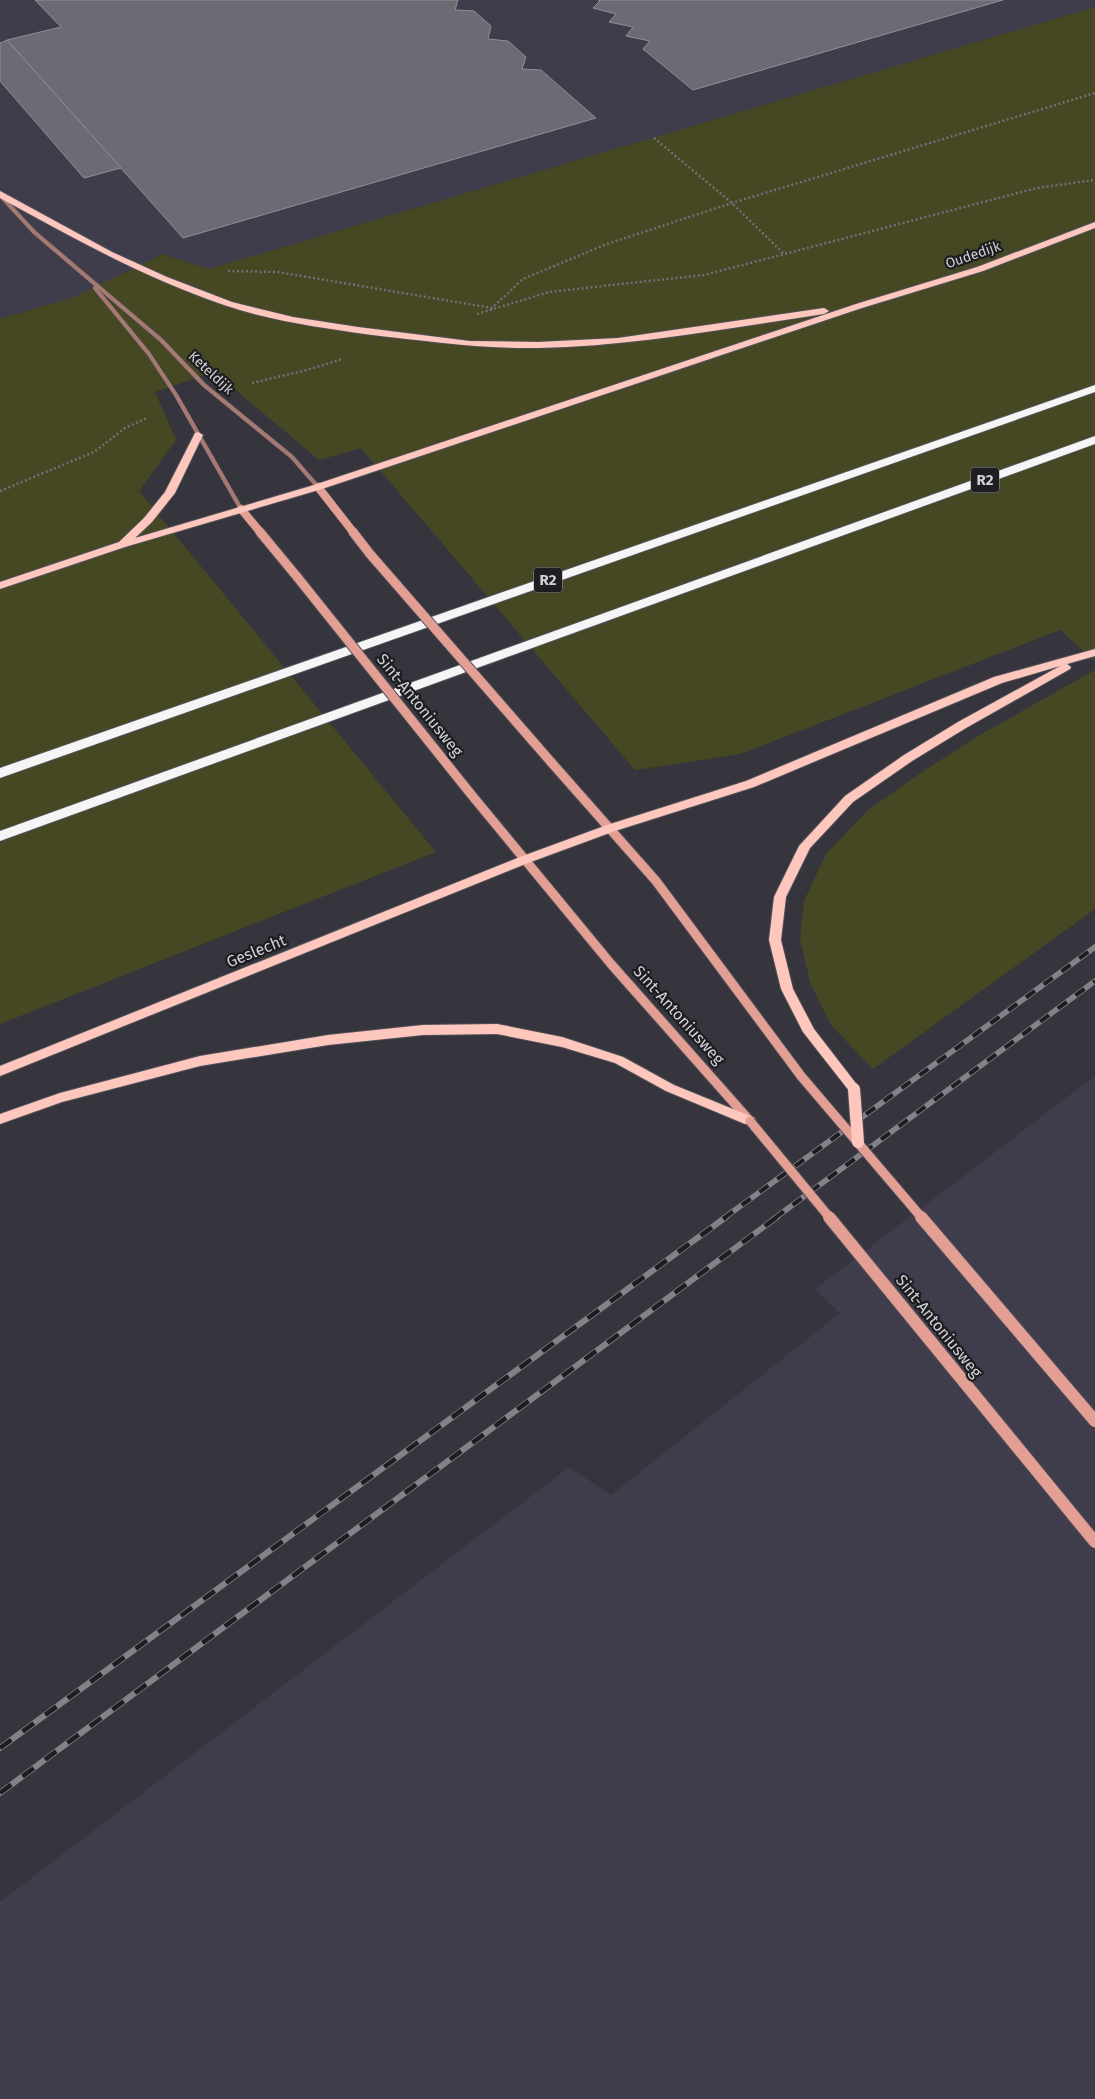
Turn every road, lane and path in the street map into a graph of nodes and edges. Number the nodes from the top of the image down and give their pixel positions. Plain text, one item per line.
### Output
1 (1095, 93) edge
2 (654, 138) dead end
3 (1095, 180) edge
4 (0, 195) edge
5 (732, 203) junction
6 (1095, 225) edge
7 (784, 254) junction
8 (225, 271) dead end
9 (87, 278) junction
10 (858, 306) junction
11 (492, 308) junction
12 (474, 314) dead end
13 (343, 359) dead end
14 (252, 383) dead end
15 (1095, 388) edge
16 (147, 418) dead end
17 (198, 436) junction
18 (1095, 440) edge
19 (318, 487) junction
20 (0, 491) edge
21 (241, 509) junction
22 (121, 545) junction
23 (0, 586) edge
24 (1090, 654) edge
25 (0, 773) edge
26 (611, 828) junction
27 (0, 836) edge
28 (524, 860) junction
29 (0, 1071) edge
30 (0, 1120) edge
31 (750, 1121) junction
32 (858, 1142) junction
33 (1095, 1421) edge
34 (1095, 1542) edge

1 - 5 path
2 - 5 path
3 - 7 path
4 - 9 street, Keteldijk
4 - 10 main road
5 - 7 path
5 - 11 path
6 - 10 main road, Oudedijk
7 - 11 path
8 - 11 path
9 - 17 street, Keteldijk
9 - 19 street, Keteldijk
10 - 19 main road
11 - 12 path
13 - 14 path
15 - 25 highway, R2
16 - 20 path
17 - 21 street, Keteldijk
17 - 22 main road
18 - 27 highway, R2
19 - 21 main road
19 - 26 main road, bridge
21 - 22 main road
21 - 28 main road, Sint-Antoniusweg, bridge
22 - 23 main road
24 - 26 main road, Geslecht
24 - 32 main road, bridge
26 - 28 main road, Geslecht
26 - 32 main road, bridge
28 - 29 main road, Geslecht
28 - 31 main road, Sint-Antoniusweg
30 - 31 main road
31 - 34 main road, Sint-Antoniusweg, bridge
32 - 33 main road, bridge

